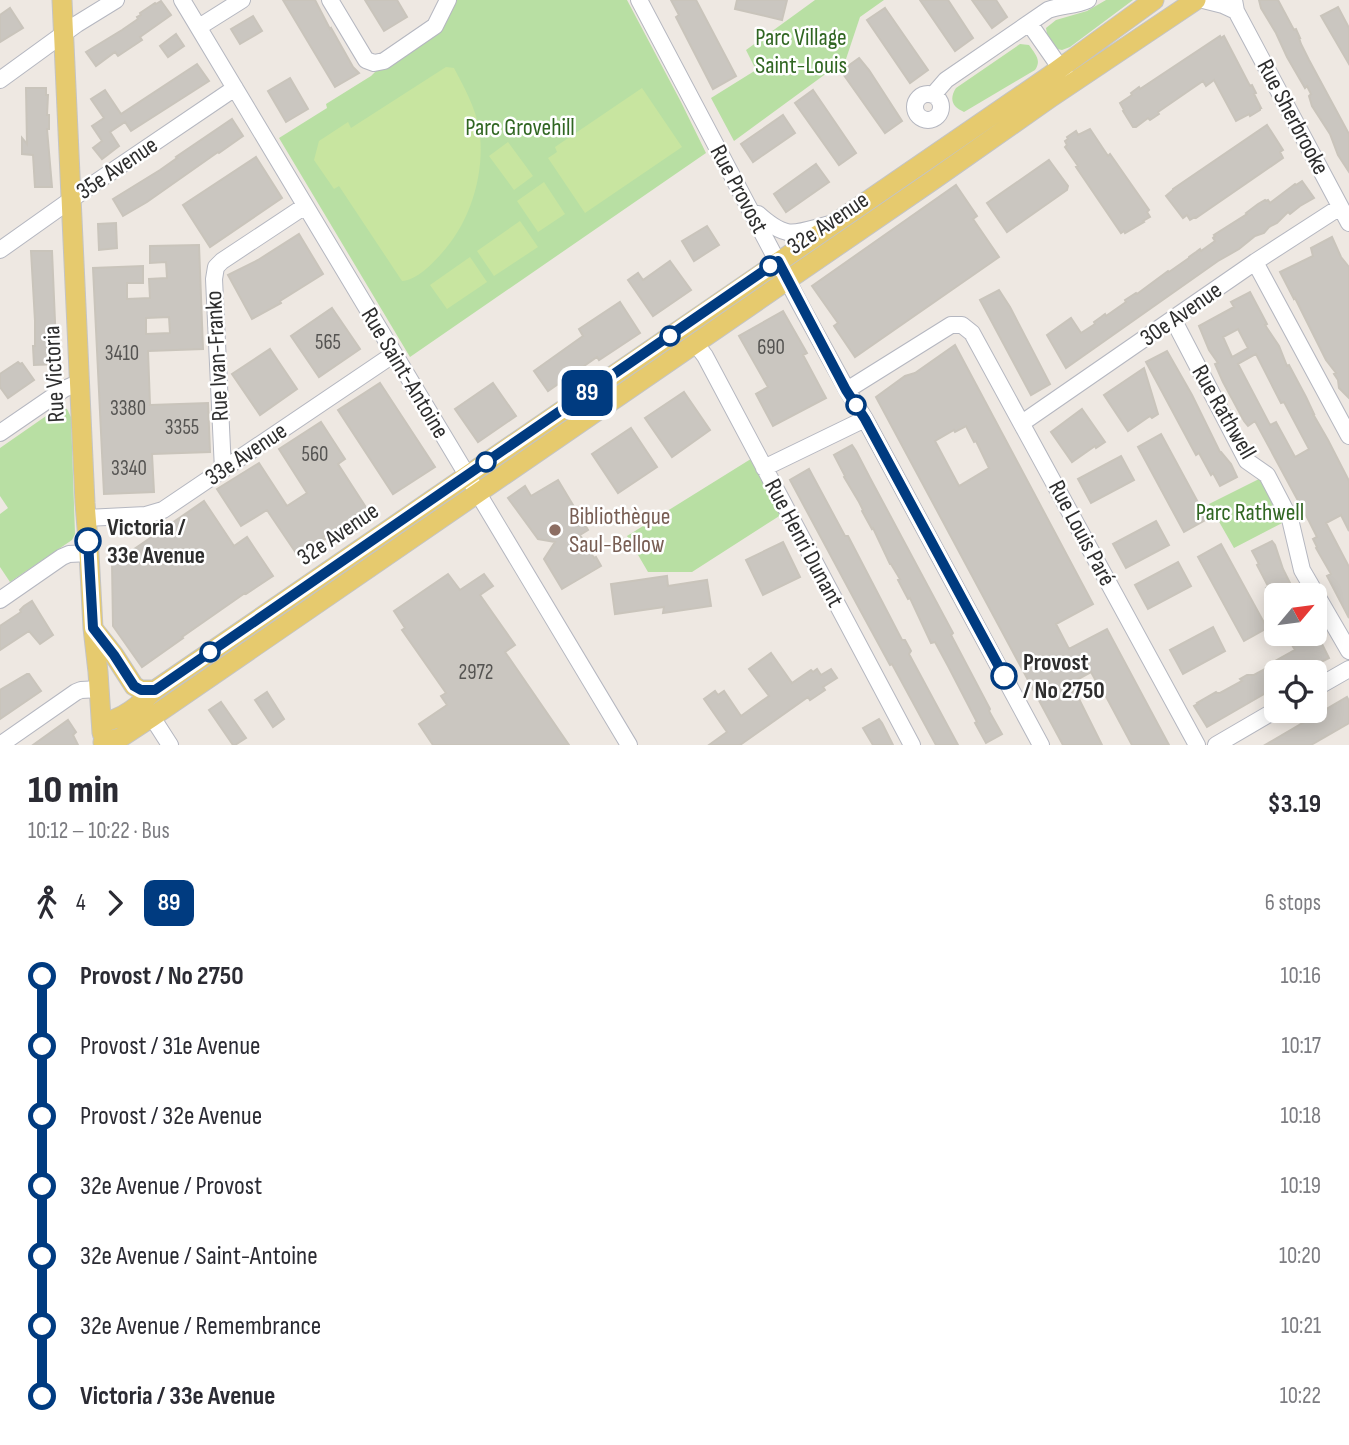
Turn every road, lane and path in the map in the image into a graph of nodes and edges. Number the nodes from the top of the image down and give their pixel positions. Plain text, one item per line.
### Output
1 (62, 0) edge
2 (116, 0) edge
3 (182, 0) edge
4 (242, 0) edge
5 (330, 0) edge
6 (448, 0) edge
7 (639, 0) edge
8 (1088, 0) edge
9 (1154, 0) edge
10 (1196, 0) edge
11 (1203, 0) edge
12 (1235, 5) edge
13 (1029, 23) junction
14 (199, 27) junction
15 (63, 35) junction
16 (1066, 76) junction
17 (0, 80) edge
18 (235, 88) junction
19 (933, 95) dead end
20 (72, 199) junction
21 (748, 205) junction
22 (305, 206) junction
23 (1340, 207) junction
24 (1349, 223) edge
25 (832, 224) junction
26 (0, 250) edge
27 (778, 261) junction
28 (1255, 262) junction
29 (788, 281) junction
30 (1173, 319) junction
31 (695, 343) junction
32 (394, 354) junction
33 (80, 385) junction
34 (846, 390) junction
35 (865, 419) junction
36 (1022, 423) junction
37 (0, 433) edge
38 (1349, 436) edge
39 (764, 468) junction
40 (223, 470) junction
41 (466, 476) junction
42 (477, 493) junction
43 (86, 518) junction
44 (89, 553) junction
45 (0, 600) edge
46 (93, 628) junction
47 (1349, 651) edge
48 (1349, 669) edge
49 (1327, 682) edge
50 (100, 689) junction
51 (155, 690) junction
52 (152, 717) junction
53 (1264, 717) edge
54 (102, 722) junction
55 (103, 744) edge
56 (0, 745) edge
57 (170, 745) edge
58 (629, 745) edge
59 (912, 745) edge
60 (1041, 745) edge
61 (1197, 745) edge
62 (1216, 745) edge

1 - 15 main road, Rue Victoria
2 - 15 street
3 - 14 street, Rue Saint-Antoine
4 - 14 street
5 - 6 street
7 - 21 street, Rue Provost
8 - 13 street
9 - 16 main road, 32e Avenue
10 - 16 main road, 32e Avenue
11 - 12 street, Rue Sherbrooke
12 - 23 street, Rue Sherbrooke
13 - 16 street
13 - 19 street
14 - 18 street, Rue Saint-Antoine
15 - 17 street
15 - 20 main road, Rue Victoria
16 - 25 main road, 32e Avenue
16 - 29 main road, 32e Avenue
18 - 20 street, 35e Avenue
18 - 22 street, Rue Saint-Antoine
20 - 26 street, 35e Avenue
20 - 33 main road, Rue Victoria
21 - 25 street
21 - 27 street, Rue Provost
22 - 32 street, Rue Saint-Antoine
22 - 40 street, Rue Ivan-Franko
23 - 24 street, Rue Sherbrooke
23 - 28 street, 30e Avenue
25 - 27 main road, 32e Avenue
27 - 29 street, Rue Provost
27 - 41 main road, 32e Avenue
28 - 30 street, 30e Avenue
28 - 38 street
29 - 31 main road, 32e Avenue
29 - 34 street, Rue Provost
30 - 36 street, 30e Avenue
30 - 47 street, Rue Rathwell
31 - 39 street, Rue Henri Dunant
31 - 42 main road, 32e Avenue
32 - 40 street, 33e Avenue
32 - 41 street, Rue Saint-Antoine
33 - 37 street
33 - 43 main road, Rue Victoria
34 - 35 street, Rue Provost
34 - 36 street, Rue Louis Paré
35 - 39 street
35 - 60 street, Rue Provost
36 - 61 street, Rue Louis Paré
39 - 59 street, Rue Henri Dunant
40 - 43 street, 33e Avenue
41 - 42 street, Rue Saint-Antoine
41 - 51 main road, 32e Avenue
42 - 52 main road, 32e Avenue
42 - 58 street, Rue Saint-Antoine
43 - 44 main road, Rue Victoria
44 - 45 street
44 - 46 main road, Rue Victoria
46 - 50 main road, Rue Victoria
46 - 51 main road
48 - 49 street
50 - 54 main road, Rue Victoria
50 - 56 street
51 - 54 main road, 32e Avenue
52 - 55 main road, 32e Avenue
52 - 57 street
53 - 62 street
54 - 55 main road, Rue Victoria

